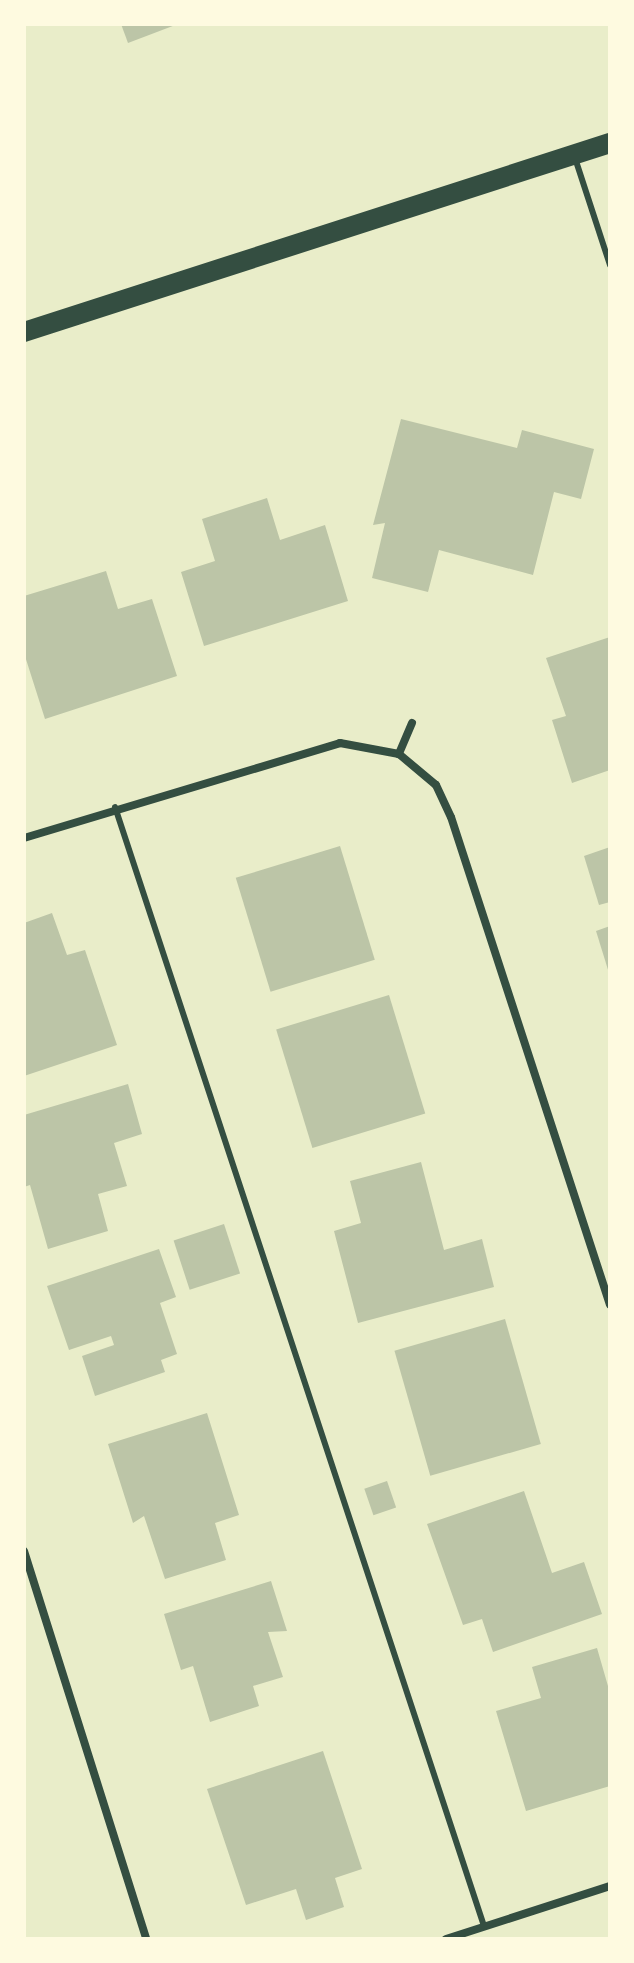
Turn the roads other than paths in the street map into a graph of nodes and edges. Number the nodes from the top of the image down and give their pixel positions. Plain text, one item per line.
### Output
1 (610, 143) edge
2 (574, 154) junction
3 (610, 265) edge
4 (24, 332) edge
5 (412, 723) dead end
6 (399, 754) junction
7 (115, 807) junction
8 (24, 838) edge
9 (610, 1305) edge
10 (24, 1551) edge
11 (610, 1886) edge
12 (484, 1926) junction
13 (146, 1939) edge
14 (446, 1939) edge

1 - 2 main road
2 - 3 lane
2 - 4 main road
5 - 6 street
6 - 7 street
6 - 9 street
7 - 8 street
7 - 12 lane
10 - 13 street
11 - 12 street
12 - 14 street

